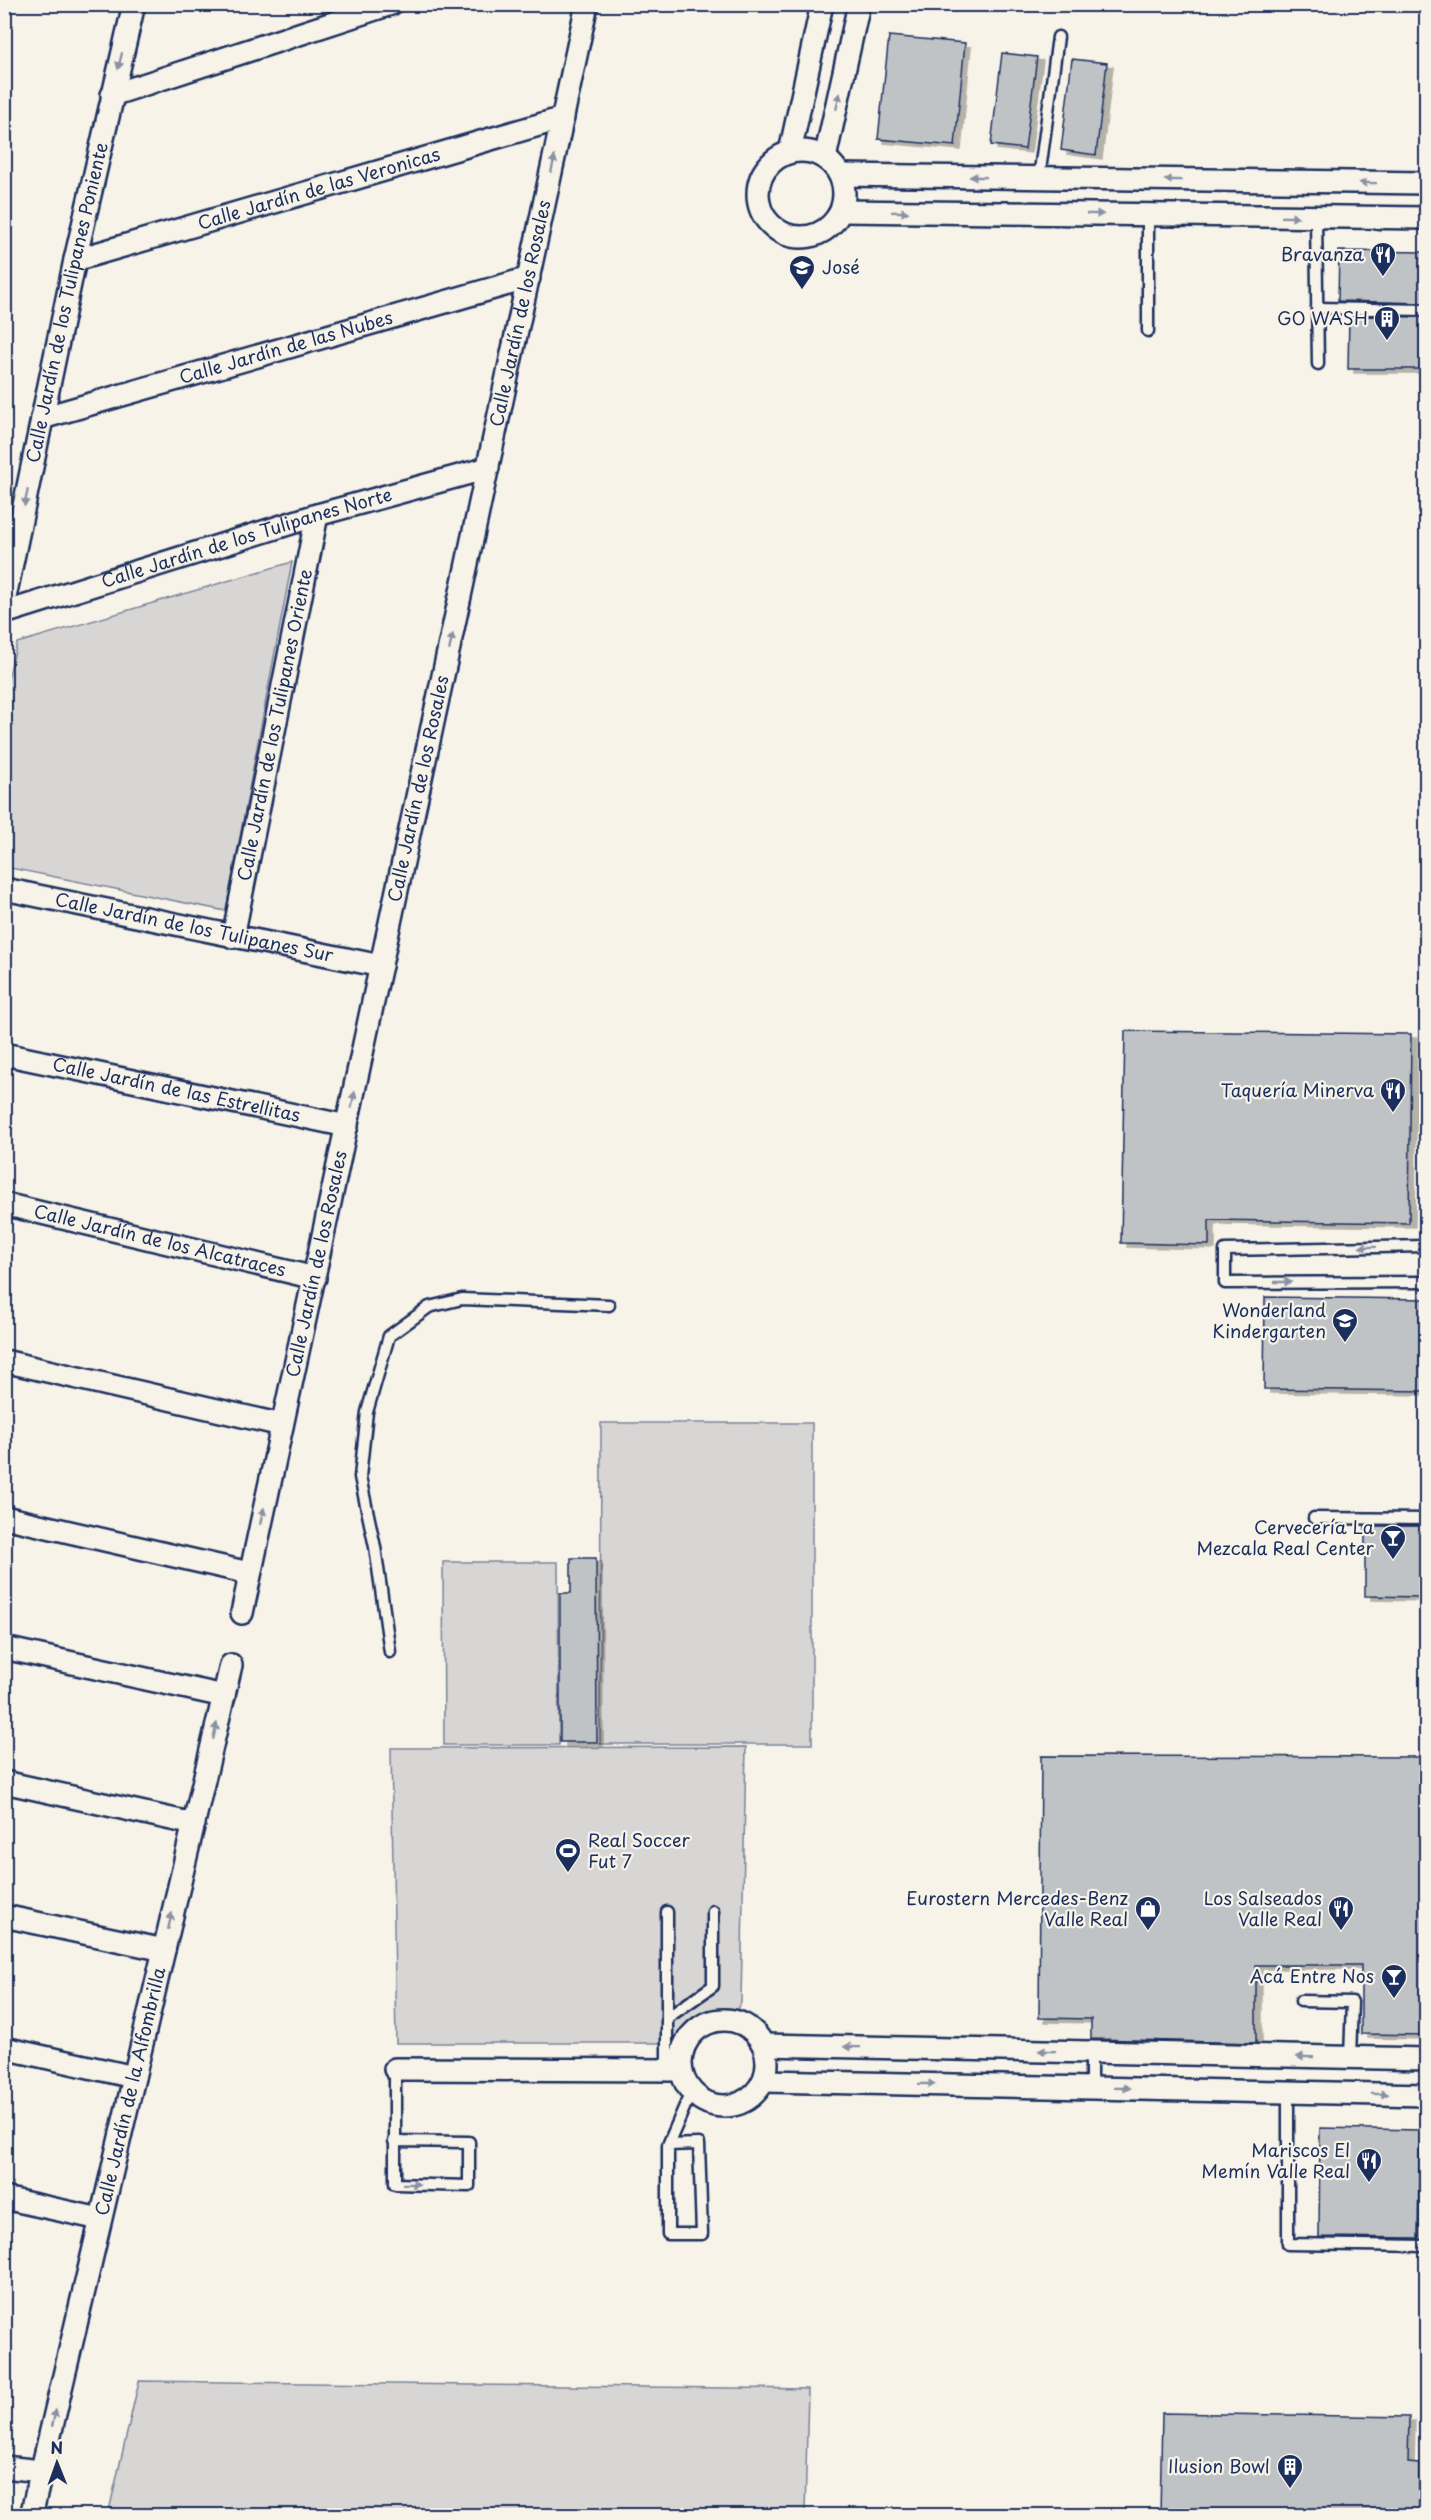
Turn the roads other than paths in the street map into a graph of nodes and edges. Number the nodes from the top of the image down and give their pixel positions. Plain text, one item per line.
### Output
1 (134, 4) edge
2 (391, 4) edge
3 (587, 4) edge
4 (822, 4) edge
5 (859, 4) edge
6 (1058, 37) dead end
7 (112, 95) junction
8 (563, 118) junction
9 (790, 152) junction
10 (825, 158) junction
11 (840, 175) junction
12 (1039, 178) junction
13 (1426, 183) edge
14 (842, 211) junction
15 (1148, 215) junction
16 (1316, 217) junction
17 (1426, 218) edge
18 (75, 260) junction
19 (529, 278) junction
20 (1317, 308) junction
21 (1426, 310) edge
22 (1148, 331) dead end
23 (1318, 364) dead end
24 (42, 418) junction
25 (488, 468) junction
26 (317, 514) junction
27 (4, 602) edge
28 (4, 613) edge
29 (4, 889) edge
30 (233, 937) junction
31 (381, 966) junction
32 (4, 1054) edge
33 (347, 1126) junction
34 (4, 1204) edge
35 (1426, 1246) edge
36 (315, 1278) junction
37 (1426, 1282) edge
38 (609, 1305) dead end
39 (4, 1362) edge
40 (282, 1425) junction
41 (4, 1517) edge
42 (1314, 1518) dead end
43 (1426, 1519) edge
44 (249, 1573) junction
45 (242, 1613) dead end
46 (4, 1648) edge
47 (390, 1652) dead end
48 (231, 1665) dead end
49 (224, 1696) junction
50 (4, 1782) edge
51 (194, 1824) junction
52 (713, 1911) dead end
53 (667, 1912) dead end
54 (4, 1916) edge
55 (164, 1950) junction
56 (1301, 2001) dead end
57 (667, 2018) junction
58 (764, 2045) junction
59 (4, 2048) edge
60 (1091, 2052) junction
61 (1350, 2058) junction
62 (1426, 2059) edge
63 (395, 2069) joint
64 (674, 2069) junction
65 (134, 2077) junction
66 (764, 2081) junction
67 (1091, 2088) junction
68 (691, 2092) junction
69 (1288, 2092) junction
70 (1426, 2095) edge
71 (394, 2141) junction
72 (668, 2145) junction
73 (4, 2198) edge
74 (100, 2219) junction
75 (1426, 2246) edge
76 (4, 2467) edge
77 (41, 2471) junction
78 (31, 2516) edge

1 -> 7 street, Calle Jardín de los Tulipanes Poniente
2 - 7 street
3 - 8 street, Calle Jardín de los Rosales
4 - 9 street
10 -> 5 street
6 - 12 lane
7 - 18 street, Calle Jardín de los Tulipanes Poniente
8 - 18 street, Calle Jardín de las Veronicas
19 -> 8 street, Calle Jardín de los Rosales
9 - 10 street
9 - 14 street
10 - 11 street
12 -> 11 street
11 - 14 street
13 -> 12 street
14 -> 15 street
15 -> 16 street
15 - 22 lane
16 - 17 street
16 - 20 lane
18 - 24 street, Calle Jardín de los Tulipanes Poniente
19 - 24 street, Calle Jardín de las Nubes
19 - 25 street, Calle Jardín de los Rosales
20 - 21 lane
20 - 23 lane
24 -> 27 street, Calle Jardín de los Tulipanes Poniente
25 - 26 street, Calle Jardín de los Tulipanes Norte
31 -> 25 street, Calle Jardín de los Rosales
26 - 28 street, Calle Jardín de los Tulipanes Norte
26 - 30 street, Calle Jardín de los Tulipanes Oriente
29 - 30 street, Calle Jardín de los Tulipanes Sur
30 - 31 street, Calle Jardín de los Tulipanes Sur
33 -> 31 street, Calle Jardín de los Rosales
32 - 33 street, Calle Jardín de las Estrellitas
33 - 36 street, Calle Jardín de los Rosales
34 - 36 street, Calle Jardín de los Alcatraces
35 -> 37 lane
36 - 40 street, Calle Jardín de los Rosales
38 - 47 lane
39 - 40 street
44 -> 40 street, Calle Jardín de los Rosales
41 - 44 street
42 - 43 lane
44 - 45 street
46 - 49 street
48 - 49 street, Calle Jardín de la Alfombrilla
51 -> 49 street, Calle Jardín de la Alfombrilla
50 - 51 street
55 -> 51 street, Calle Jardín de la Alfombrilla
52 - 57 lane
53 - 57 lane
54 - 55 street
55 - 65 street, Calle Jardín de la Alfombrilla
56 - 61 lane
57 - 64 lane
60 -> 58 street
58 - 64 street
58 - 66 street
59 - 65 street
61 -> 60 street
60 - 67 lane
61 - 62 street
63 - 64 street
63 - 71 lane
64 - 68 street
65 - 74 street, Calle Jardín de la Alfombrilla
66 -> 67 street
66 - 68 street
67 -> 69 street
68 - 72 lane
69 -> 70 street
69 - 75 lane
71 -> 71 lane
72 - 72 lane
73 - 74 street
77 -> 74 street, Calle Jardín de la Alfombrilla
76 - 77 street
77 - 78 street, Calle Jardín de la Alfombrilla

